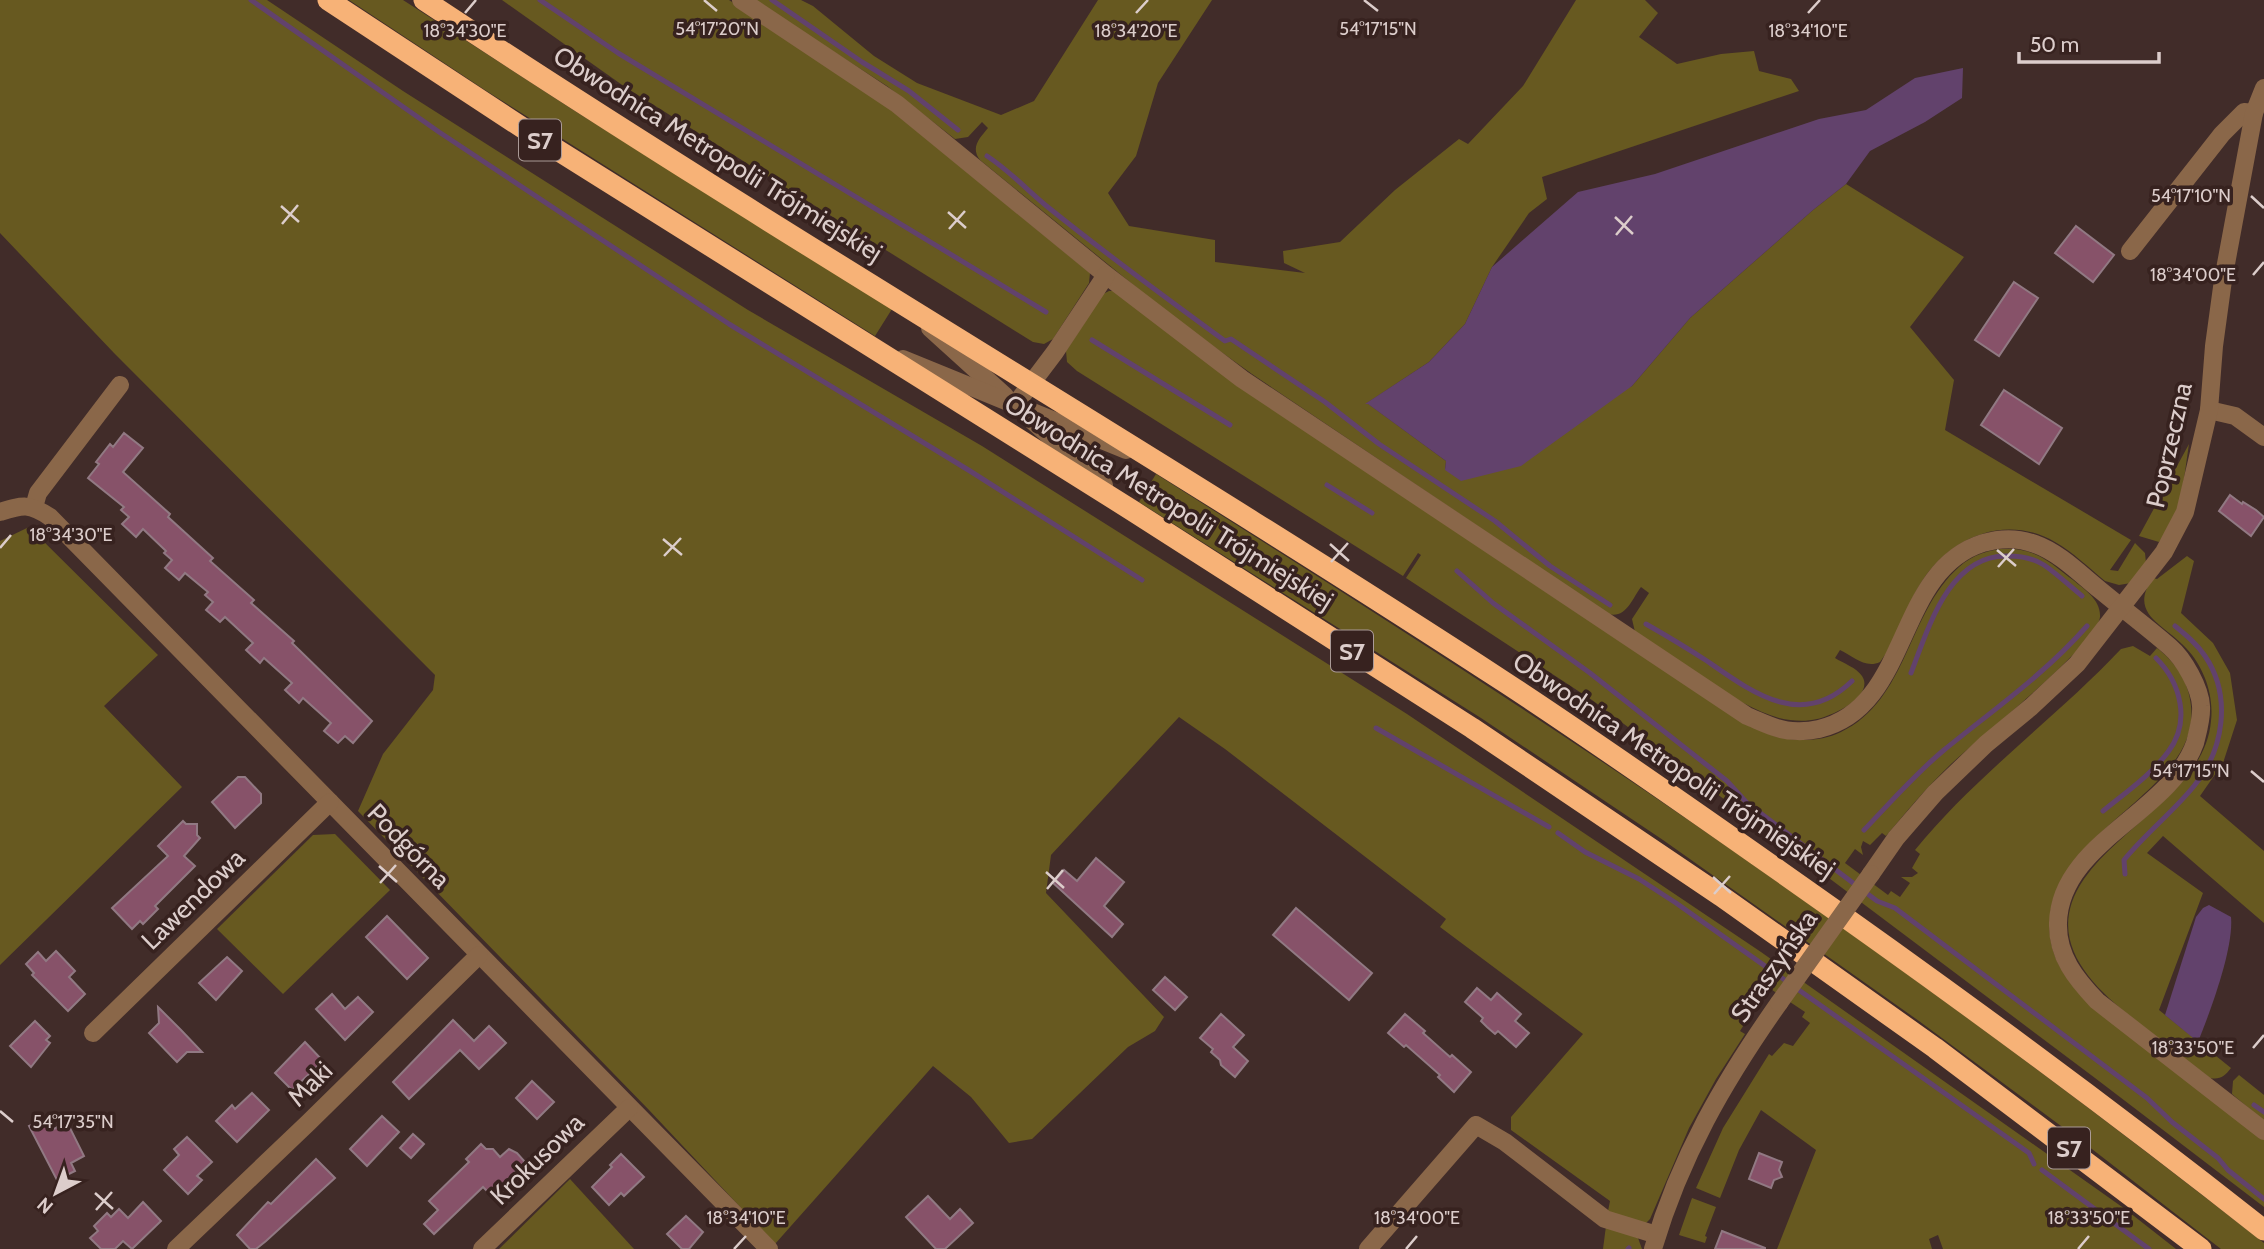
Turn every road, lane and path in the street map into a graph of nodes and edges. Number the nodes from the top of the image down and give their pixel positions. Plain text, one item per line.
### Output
1 (328, 0) edge
2 (424, 0) edge
3 (438, 0) edge
4 (741, 0) edge
5 (454, 20) junction
6 (2264, 88) edge
7 (2254, 113) junction
8 (2130, 251) dead end
9 (1106, 275) junction
10 (897, 299) junction
11 (869, 345) junction
12 (1031, 383) junction
13 (120, 385) dead end
14 (1015, 405) junction
15 (2209, 410) junction
16 (2264, 436) edge
17 (1162, 465) junction
18 (34, 507) junction
19 (1133, 511) junction
20 (0, 512) edge
21 (2122, 608) junction
22 (1986, 744) joint
23 (330, 802) junction
24 (479, 955) junction
25 (93, 1033) dead end
26 (629, 1108) junction
27 (2264, 1131) edge
28 (2264, 1230) edge
29 (1655, 1242) edge
30 (176, 1249) edge
31 (482, 1249) edge
32 (769, 1249) edge
33 (1368, 1249) edge
34 (2201, 1249) edge

1 - 11 highway, Obwodnica Metropolii Trójmiejskiej / S7
2 - 5 highway, Obwodnica Metropolii Trójmiejskiej / S7
3 - 5 highway
4 - 9 street
5 - 10 highway, Obwodnica Metropolii Trójmiejskiej / S7
6 - 7 street, Poprzeczna
7 - 8 street
7 - 15 street, Poprzeczna
9 - 12 street
9 - 21 street
10 - 12 highway, Obwodnica Metropolii Trójmiejskiej / S7
10 - 14 street
11 - 14 street
11 - 19 highway, Obwodnica Metropolii Trójmiejskiej / S7
12 - 14 street
12 - 17 highway, Obwodnica Metropolii Trójmiejskiej / S7
13 - 18 street
14 - 17 street
14 - 19 street
15 - 16 street
15 - 21 street, Poprzeczna
17 - 28 highway, Obwodnica Metropolii Trójmiejskiej / S7
18 - 20 street
18 - 23 street, Podgórna
19 - 34 highway, Obwodnica Metropolii Trójmiejskiej / S7
21 - 22 street, Poprzeczna
21 - 27 street
22 - 29 street, Straszyńska, bridge
23 - 24 street, Podgórna
23 - 25 street, Lawendowa
24 - 26 street, Podgórna
24 - 30 street, Maki
26 - 31 street, Krokusowa
26 - 32 street, Podgórna
29 - 33 street

